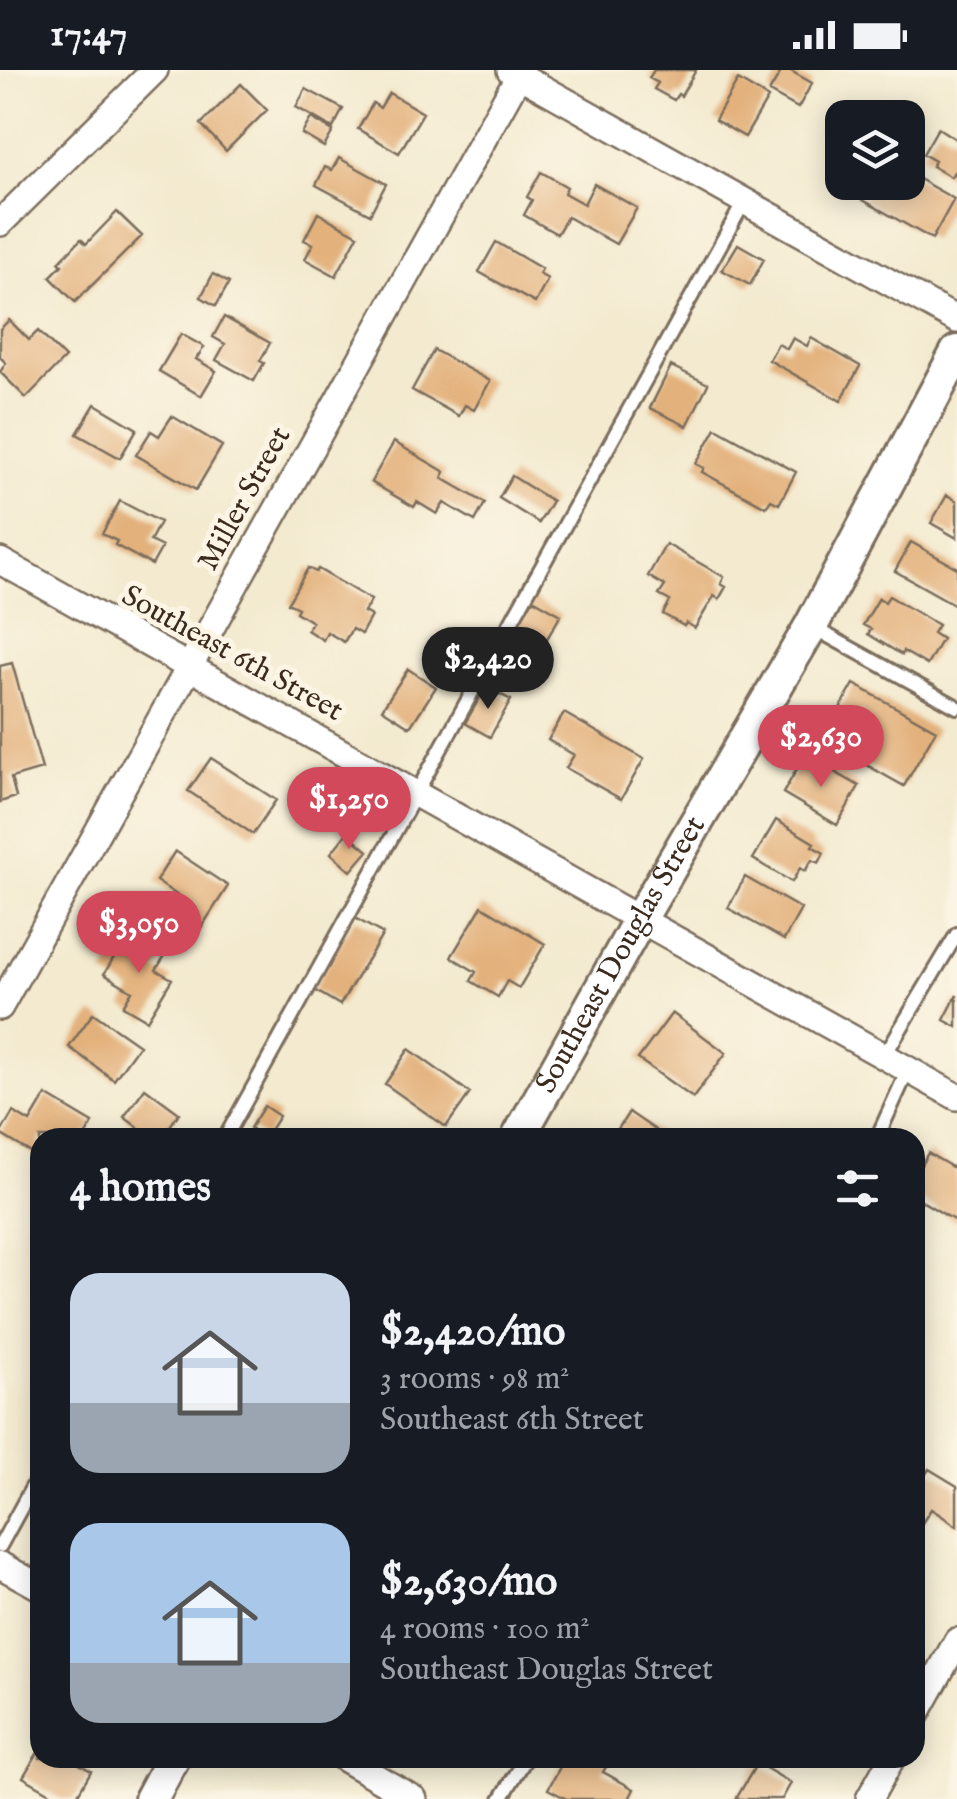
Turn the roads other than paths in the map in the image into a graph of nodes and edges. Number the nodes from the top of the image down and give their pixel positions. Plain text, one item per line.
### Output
1 (155, 70) edge
2 (529, 74) edge
3 (744, 202) junction
4 (0, 223) edge
5 (957, 320) edge
6 (957, 352) edge
7 (0, 561) edge
8 (811, 626) junction
9 (188, 667) junction
10 (957, 707) edge
11 (415, 793) junction
12 (640, 919) junction
13 (957, 934) edge
14 (2, 997) edge
15 (883, 1058) junction
16 (908, 1070) junction
17 (957, 1097) edge
18 (231, 1128) edge
19 (524, 1128) edge
20 (882, 1128) edge
21 (30, 1491) edge
22 (0, 1546) edge
23 (0, 1565) edge
24 (30, 1582) edge
25 (957, 1641) edge
26 (925, 1698) edge
27 (167, 1768) edge
28 (360, 1768) edge
29 (520, 1768) edge
30 (886, 1768) edge
31 (150, 1799) edge
32 (414, 1799) edge
33 (501, 1799) edge
34 (869, 1799) edge

1 - 4 street
2 - 3 street
2 - 9 street, Miller Street
3 - 5 street
3 - 11 lane
6 - 8 street, Southeast Douglas Street
7 - 9 street, Southeast 6th Street
8 - 10 lane
8 - 12 street, Southeast Douglas Street
9 - 11 street, Southeast 6th Street
9 - 14 street, Miller Street
11 - 12 street, Southeast 6th Street
11 - 18 lane
12 - 15 street, Southeast 6th Street
12 - 19 street, Southeast Douglas Street
13 - 15 lane
15 - 16 street, Southeast 6th Street
16 - 17 street, Southeast 6th Street
16 - 20 lane
21 - 22 lane
23 - 24 street
25 - 26 street
27 - 31 street
28 - 32 street
29 - 33 lane
30 - 34 street

